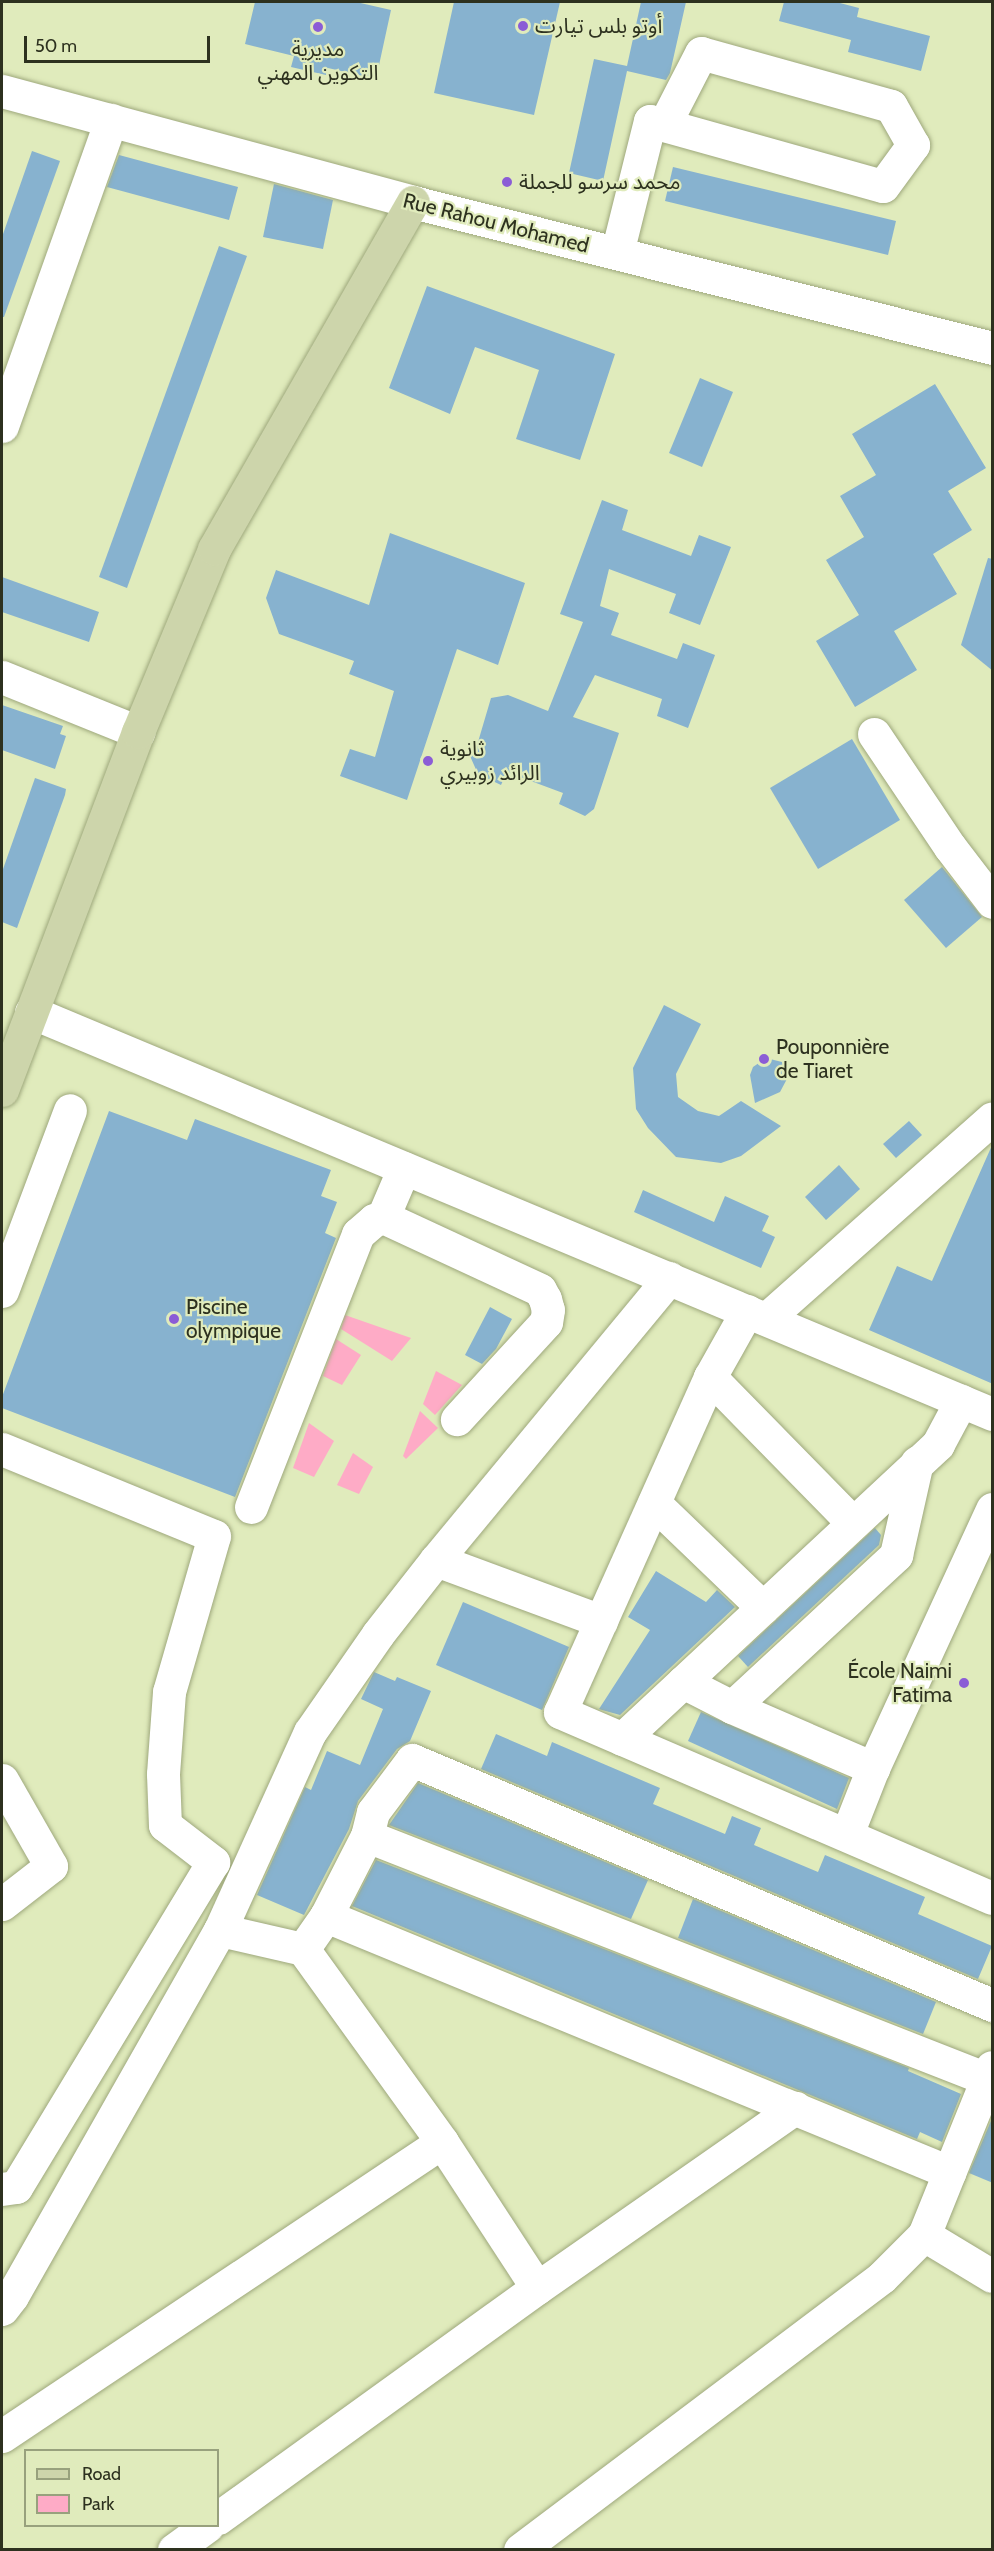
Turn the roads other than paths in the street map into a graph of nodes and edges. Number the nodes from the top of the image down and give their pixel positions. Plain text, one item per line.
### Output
1 (2, 91) edge
2 (111, 120) junction
3 (664, 125) junction
4 (413, 202) junction
5 (617, 253) junction
6 (993, 348) edge
7 (2, 426) edge
8 (2, 676) edge
9 (138, 732) junction
10 (874, 734) dead end
11 (993, 902) edge
12 (31, 1012) junction
13 (3, 1082) edge
14 (70, 1110) dead end
15 (993, 1118) edge
16 (404, 1168) junction
17 (382, 1217) junction
18 (10, 1241) edge
19 (669, 1278) junction
20 (2, 1291) edge
21 (756, 1315) junction
22 (710, 1377) junction
23 (984, 1409) edge
24 (457, 1419) dead end
25 (2, 1449) edge
26 (917, 1462) junction
27 (654, 1503) junction
28 (250, 1507) dead end
29 (993, 1509) edge
30 (853, 1523) junction
31 (436, 1560) junction
32 (762, 1608) junction
33 (601, 1621) junction
34 (683, 1682) junction
35 (732, 1707) junction
36 (622, 1739) junction
37 (873, 1768) junction
38 (2, 1780) edge
39 (847, 1834) junction
40 (367, 1836) junction
41 (993, 1898) edge
42 (2, 1904) edge
43 (326, 1916) junction
44 (220, 1930) junction
45 (303, 1949) junction
46 (993, 2005) edge
47 (990, 2073) edge
48 (795, 2108) junction
49 (442, 2142) junction
50 (949, 2172) junction
51 (2, 2189) edge
52 (924, 2235) junction
53 (993, 2276) edge
54 (537, 2288) junction
55 (2, 2309) edge
56 (2, 2436) edge
57 (219, 2517) edge
58 (206, 2527) edge
59 (174, 2550) edge
60 (520, 2550) edge

1 - 2 street, Rue Rahou Mohamed
2 - 4 street, Rue Rahou Mohamed
2 - 7 street
3 - 3 street
3 - 5 street
4 - 5 street, Rue Rahou Mohamed
4 - 9 main road
5 - 6 street, Rue Rahou Mohamed
8 - 9 street
9 - 12 main road
10 - 11 street
12 - 13 main road
12 - 16 street
14 - 18 street
15 - 21 street
16 - 17 street
16 - 19 street
17 - 24 street
17 - 28 street
18 - 20 street
19 - 21 street
19 - 31 street
21 - 22 street
21 - 23 street
22 - 27 street
22 - 30 street
23 - 26 street
25 - 51 street
26 - 30 street
26 - 35 street
27 - 32 street
27 - 33 street
29 - 37 street
30 - 32 street
31 - 33 street
31 - 44 street
32 - 34 street
33 - 36 street
34 - 35 street
34 - 36 street
35 - 37 street
36 - 39 street
37 - 39 street
38 - 42 street
39 - 41 street
40 - 43 street
40 - 46 street
40 - 47 street
43 - 45 street
43 - 48 street
44 - 45 street
44 - 55 street
45 - 49 street
47 - 50 street
48 - 50 street
48 - 54 street
49 - 54 street
49 - 56 street
50 - 52 street
52 - 53 street
52 - 60 street
54 - 57 street
58 - 59 street

